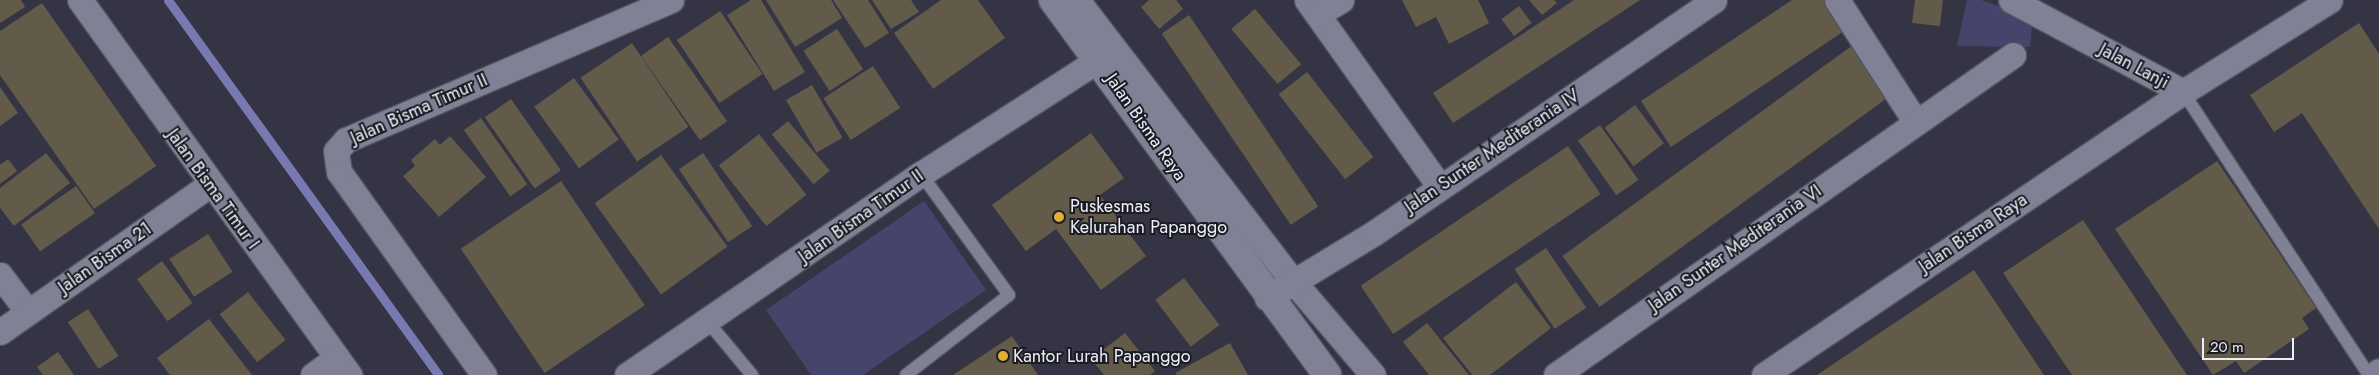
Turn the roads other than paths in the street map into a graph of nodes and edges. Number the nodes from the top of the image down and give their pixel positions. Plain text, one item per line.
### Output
1 (80, 0) edge
2 (671, 0) edge
3 (1053, 0) edge
4 (1077, 0) edge
5 (1340, 0) edge
6 (1714, 0) edge
7 (1836, 0) edge
8 (2011, 0) edge
9 (2330, 0) edge
10 (1313, 7) edge
11 (2013, 55) dead end
12 (1098, 60) junction
13 (2183, 92) junction
14 (1915, 121) junction
15 (920, 174) junction
16 (209, 185) junction
17 (1439, 186) junction
18 (0, 275) edge
19 (1293, 281) junction
20 (1267, 298) junction
21 (28, 312) junction
22 (708, 322) junction
23 (0, 332) edge
24 (343, 367) edge
25 (2379, 371) edge
26 (313, 375) edge
27 (484, 375) edge
28 (627, 375) edge
29 (752, 375) edge
30 (906, 375) edge
31 (1328, 375) edge
32 (1373, 375) edge
33 (1556, 375) edge
34 (1764, 375) edge
35 (2369, 375) edge
36 (2374, 375) edge

1 - 16 street, Jalan Bisma Timur I
2 - 27 street, Jalan Bisma Timur II
3 - 12 street, Jalan Bisma Raya
4 - 19 street
5 - 10 street
6 - 17 street, Jalan Sunter Mediterania IV
7 - 14 street
8 - 13 street, Jalan Lanji
9 - 13 street, Jalan Lanji
10 - 17 street
11 - 14 street, Jalan Sunter Mediterania VI
12 - 15 street, Jalan Bisma Timur II
12 - 20 street, Jalan Bisma Raya
13 - 34 street, Jalan Bisma Raya
13 - 35 lane
14 - 33 street, Jalan Sunter Mediterania VI
15 - 22 street, Jalan Bisma Timur II
15 - 30 lane
16 - 21 street, Jalan Bisma 21
16 - 24 street, Jalan Bisma Timur I
17 - 19 street, Jalan Sunter Mediterania IV
18 - 21 street
19 - 20 street, Jalan Sunter Mediterania IV
19 - 32 street
20 - 31 street, Jalan Bisma Raya
21 - 23 street, Jalan Bisma 21
22 - 28 street, Jalan Bisma Timur II
22 - 29 lane
24 - 26 street
25 - 36 street

